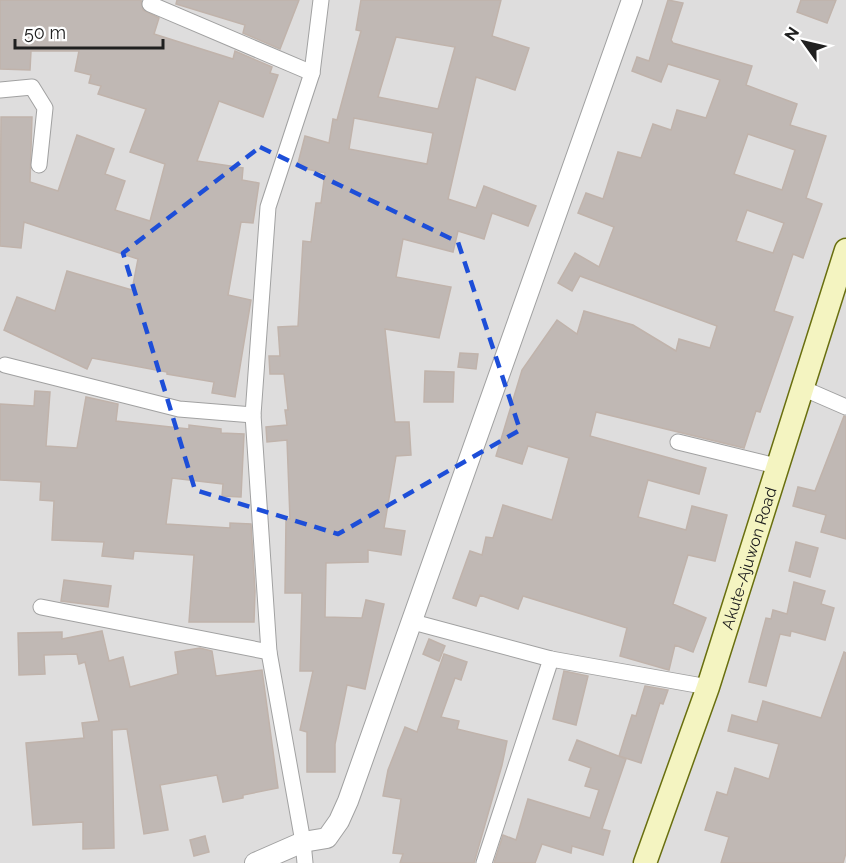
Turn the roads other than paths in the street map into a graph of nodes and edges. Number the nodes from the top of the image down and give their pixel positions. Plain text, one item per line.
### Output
1 (321, 0) edge
2 (632, 0) edge
3 (150, 4) dead end
4 (312, 73) junction
5 (0, 90) edge
6 (39, 165) dead end
7 (846, 250) edge
8 (5, 365) dead end
9 (800, 387) junction
10 (846, 406) edge
11 (253, 415) junction
12 (678, 442) dead end
13 (776, 466) junction
14 (41, 607) dead end
15 (413, 622) junction
16 (269, 652) junction
17 (551, 659) junction
18 (708, 687) junction
19 (303, 842) junction
20 (255, 863) edge
21 (305, 863) edge
22 (484, 863) edge
23 (645, 863) edge

1 - 4 street
2 - 15 street
3 - 4 street
4 - 11 street
5 - 6 street
7 - 9 main road, Akute-Ajuwon Road
8 - 11 street
9 - 10 street
9 - 13 main road, Akute-Ajuwon Road
11 - 16 street
12 - 13 street
13 - 18 main road, Akute-Ajuwon Road
14 - 16 street
15 - 17 street
15 - 19 street
16 - 19 street
17 - 18 street
17 - 22 street
18 - 23 main road, Akute-Ajuwon Road
19 - 20 street
19 - 21 street

